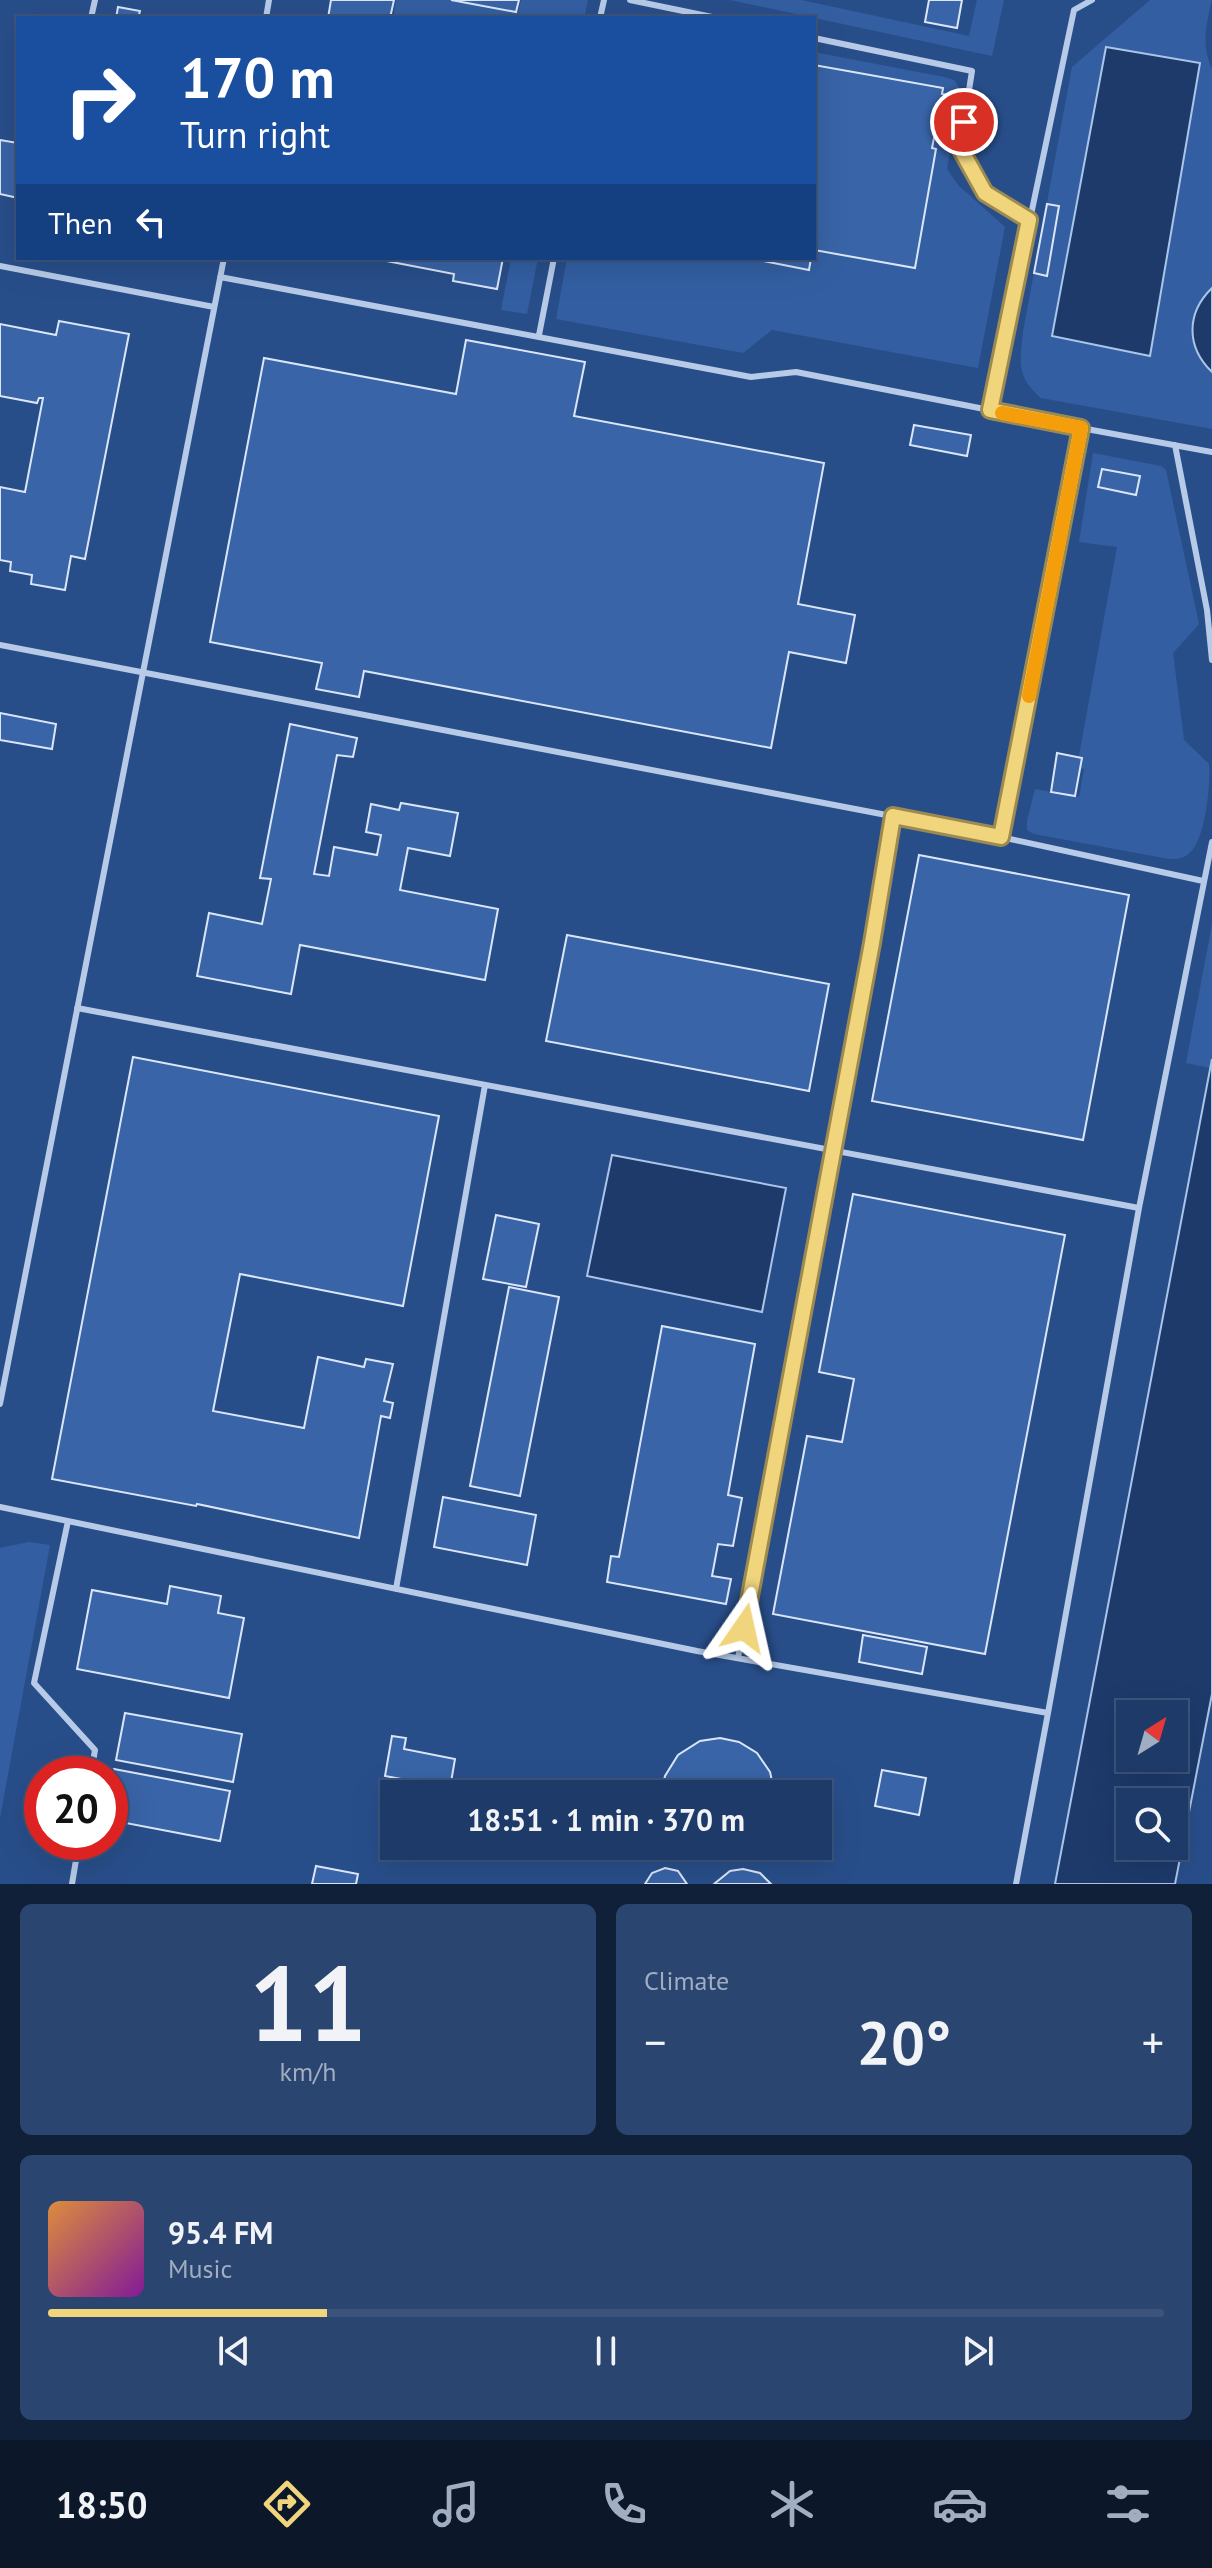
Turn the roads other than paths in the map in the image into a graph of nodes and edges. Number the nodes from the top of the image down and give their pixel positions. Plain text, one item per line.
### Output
1 (630, 0) edge
2 (1092, 0) edge
3 (707, 16) edge
4 (816, 38) edge
5 (1029, 220) junction
6 (224, 260) edge
7 (554, 260) edge
8 (0, 266) edge
9 (220, 277) junction
10 (214, 307) junction
11 (539, 335) junction
12 (990, 410) junction
13 (1081, 428) junction
14 (1175, 445) junction
15 (1212, 452) edge
16 (0, 645) edge
17 (1212, 660) edge
18 (142, 672) junction
19 (893, 816) junction
20 (1001, 837) junction
21 (1212, 842) edge
22 (1203, 881) junction
23 (77, 1008) junction
24 (485, 1085) junction
25 (834, 1151) junction
26 (1139, 1208) junction
27 (0, 1404) edge
28 (0, 1507) edge
29 (68, 1521) junction
30 (396, 1589) junction
31 (738, 1658) junction
32 (1048, 1713) junction
33 (94, 1756) edge
34 (76, 1860) edge
35 (72, 1884) edge
36 (1016, 1884) edge

1 - 3 lane
2 - 5 lane
4 - 5 lane
5 - 12 lane
6 - 9 lane
7 - 11 lane
8 - 10 lane
9 - 10 lane
9 - 11 lane
10 - 18 lane
11 - 12 lane
12 - 13 lane
13 - 14 lane
13 - 20 lane
14 - 15 lane
14 - 17 lane
16 - 18 lane
18 - 19 lane
18 - 23 lane
19 - 20 lane
19 - 25 lane
20 - 22 lane
21 - 22 lane
22 - 26 lane
23 - 24 lane
23 - 27 lane
24 - 25 lane
24 - 30 lane
25 - 26 lane
25 - 31 lane
26 - 32 lane
28 - 29 lane
29 - 30 lane
29 - 33 lane
30 - 31 lane
31 - 32 lane
32 - 36 lane
34 - 35 lane

